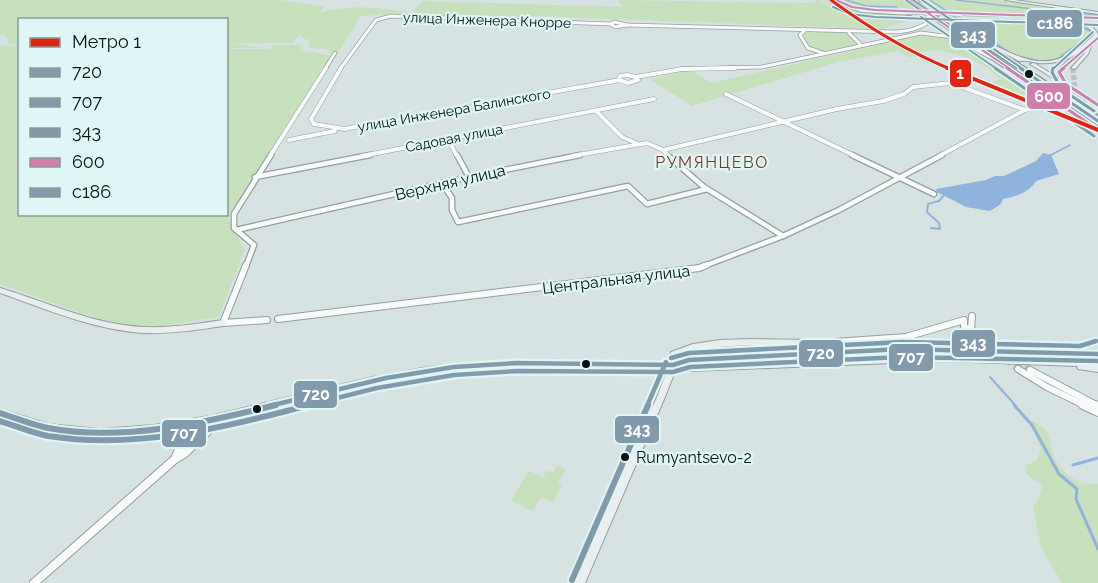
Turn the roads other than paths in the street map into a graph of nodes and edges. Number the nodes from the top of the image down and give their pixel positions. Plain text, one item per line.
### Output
1 (834, 0) edge
2 (909, 0) edge
3 (921, 0) edge
4 (1000, 0) edge
5 (1007, 0) edge
6 (926, 11) junction
7 (1047, 17) junction
8 (1098, 17) edge
9 (806, 30) junction
10 (839, 31) junction
11 (977, 38) junction
12 (1098, 38) edge
13 (1090, 44) junction
14 (859, 46) junction
15 (335, 53) dead end
16 (830, 53) junction
17 (993, 58) junction
18 (1019, 58) junction
19 (1073, 68) dead end
20 (636, 77) junction
21 (620, 80) junction
22 (1066, 84) junction
23 (726, 94) dead end
24 (654, 99) dead end
25 (1085, 103) tunnel mouth
26 (1062, 105) junction
27 (1098, 105) edge
28 (1025, 110) junction
29 (596, 111) junction
30 (1098, 112) edge
31 (1098, 119) edge
32 (781, 123) junction
33 (345, 129) junction
34 (1098, 130) edge
35 (289, 140) dead end
36 (448, 140) junction
37 (639, 144) junction
38 (663, 150) junction
39 (255, 177) junction
40 (469, 177) junction
41 (896, 178) junction
42 (442, 183) junction
43 (707, 189) junction
44 (934, 194) dead end
45 (236, 230) junction
46 (783, 236) junction
47 (0, 290) edge
48 (972, 316) dead end
49 (278, 319) dead end
50 (267, 320) dead end
51 (223, 323) junction
52 (800, 342) junction
53 (985, 344) tunnel mouth
54 (996, 345) tunnel mouth
55 (1098, 348) edge
56 (902, 349) junction
57 (1081, 354) junction
58 (1098, 354) edge
59 (1059, 363) junction
60 (1098, 363) edge
61 (673, 365) junction
62 (1018, 369) tunnel mouth
63 (1098, 369) edge
64 (1030, 370) tunnel mouth
65 (1098, 406) edge
66 (1098, 412) edge
67 (0, 413) edge
68 (222, 417) junction
69 (168, 428) junction
70 (175, 459) junction
71 (34, 583) edge
72 (579, 583) edge

1 - 7 main road, bridge
2 - 6 highway
3 - 11 highway
4 - 7 main road
5 - 8 main road
6 - 10 street, улица Инженера Кнорре
6 - 17 highway
7 - 8 main road
7 - 18 main road
9 - 10 street, улица Инженера Кнорре
9 - 16 street
9 - 33 street, улица Инженера Кнорре
10 - 14 street
11 - 18 main road
11 - 31 highway
12 - 13 main road
13 - 19 main road
13 - 22 main road
14 - 16 street, улица Инженера Балинского
14 - 17 street, улица Инженера Балинского
15 - 39 street
16 - 20 street, улица Инженера Балинского
17 - 26 highway
18 - 22 main road
20 - 21 street, улица Инженера Балинского
20 - 21 street, улица Инженера Балинского
21 - 33 street, улица Инженера Балинского
22 - 27 main road
23 - 32 street
24 - 29 street, Садовая улица
25 - 30 main road
26 - 28 street, Центральная улица
26 - 34 highway
28 - 32 street, Верхняя улица
28 - 41 street, Центральная улица
29 - 36 street, Садовая улица
29 - 37 street
32 - 38 street, Верхняя улица
32 - 41 street
33 - 35 street, улица Инженера Балинского
36 - 39 street, Садовая улица
36 - 40 street
37 - 38 street, Верхняя улица
37 - 40 street, Верхняя улица
38 - 43 street
39 - 45 street
40 - 42 street, Верхняя улица
41 - 44 street
41 - 46 street, Центральная улица
42 - 43 street
42 - 45 street, Верхняя улица
43 - 46 street
45 - 51 street
46 - 49 street, Центральная улица
47 - 51 main road
48 - 54 street
50 - 51 street
52 - 53 street
52 - 56 main road
52 - 61 main road
55 - 57 main road
56 - 57 main road
56 - 61 main road
57 - 58 main road
59 - 60 main road
59 - 61 main road
59 - 63 main road
61 - 68 main road
61 - 72 main road
62 - 66 street
64 - 65 street
67 - 69 main road
68 - 69 main road
68 - 70 street
69 - 70 street
70 - 71 street

